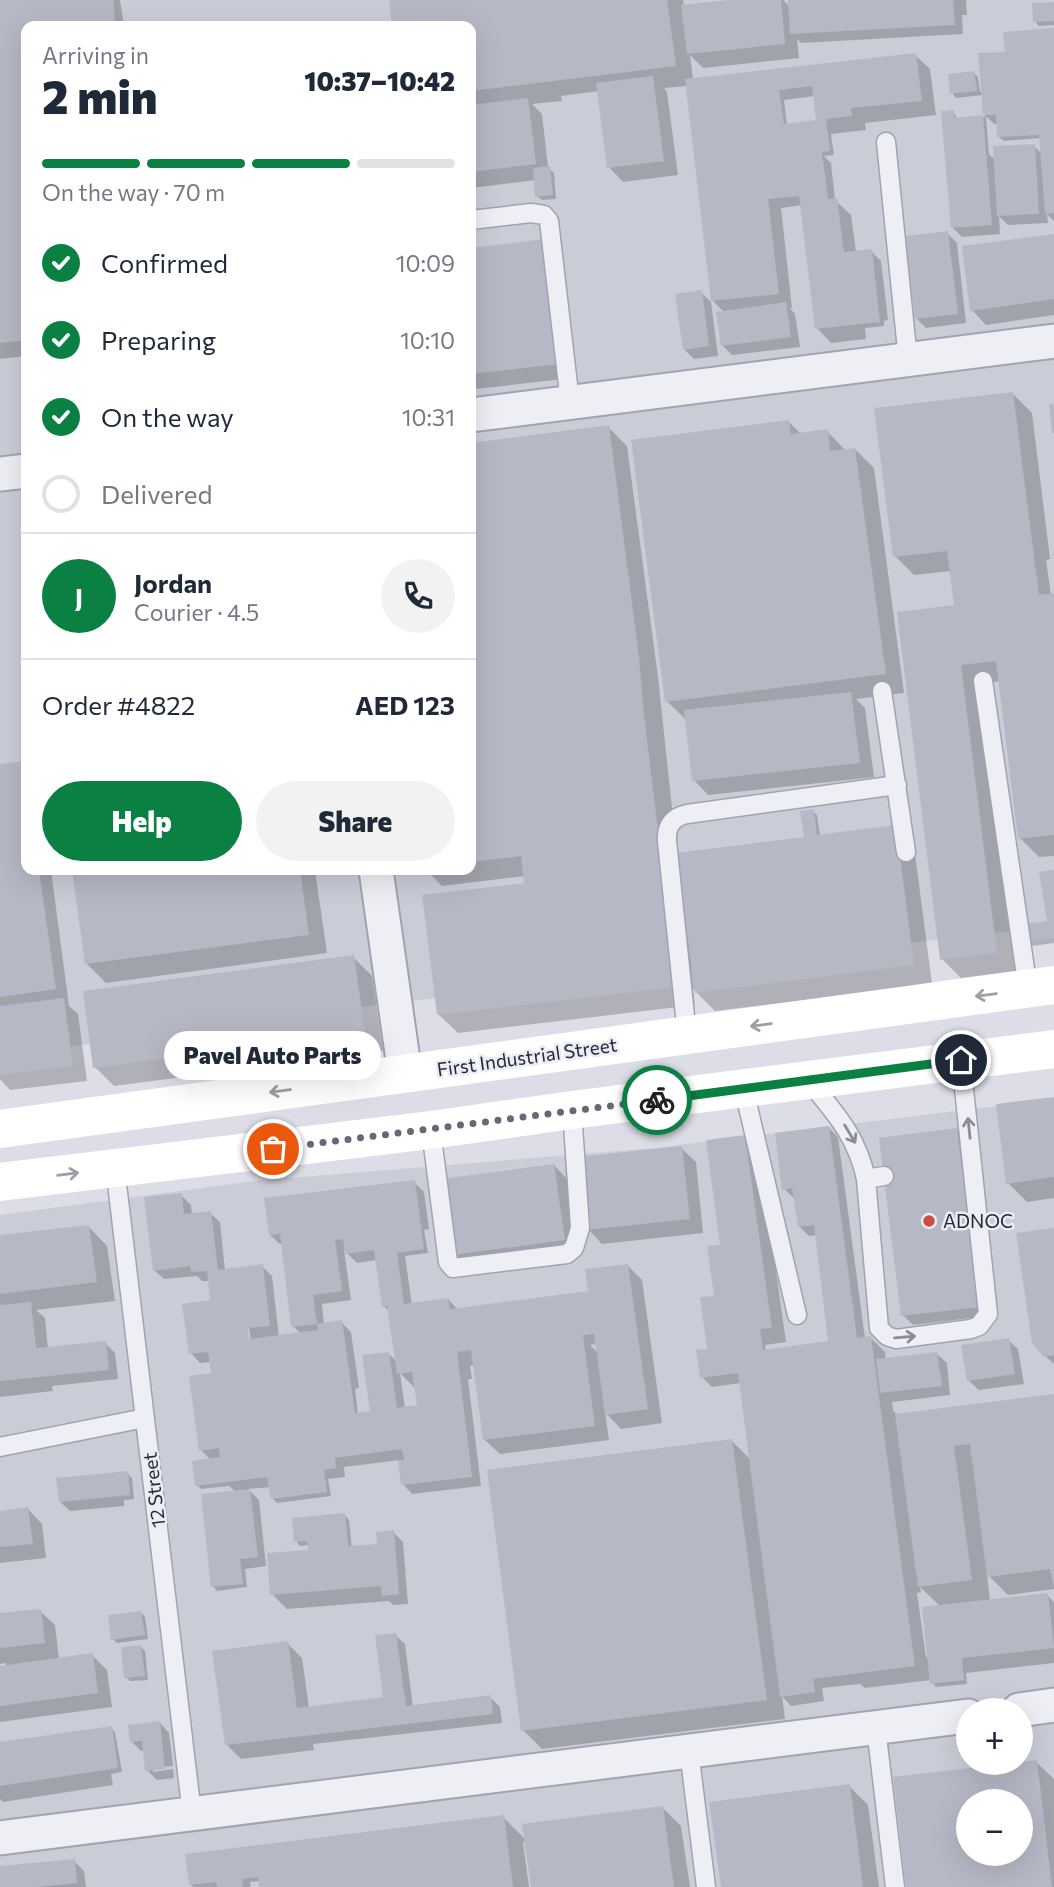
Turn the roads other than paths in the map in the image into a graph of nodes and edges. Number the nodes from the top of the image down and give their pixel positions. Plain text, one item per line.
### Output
1 (886, 142) dead end
2 (476, 219) edge
3 (1054, 341) edge
4 (908, 360) junction
5 (570, 402) junction
6 (476, 414) edge
7 (21, 472) edge
8 (0, 474) edge
9 (983, 681) dead end
10 (882, 691) dead end
11 (897, 785) junction
12 (906, 852) dead end
13 (377, 875) edge
14 (1041, 987) edge
15 (688, 1035) junction
16 (1054, 1049) edge
17 (961, 1060) junction
18 (405, 1074) junction
19 (808, 1080) junction
20 (744, 1090) junction
21 (572, 1110) junction
22 (0, 1129) edge
23 (431, 1130) junction
24 (116, 1167) junction
25 (0, 1182) edge
26 (797, 1315) dead end
27 (145, 1418) junction
28 (0, 1447) edge
29 (1054, 1705) edge
30 (1033, 1708) edge
31 (956, 1718) edge
32 (876, 1728) junction
33 (689, 1751) junction
34 (192, 1814) junction
35 (0, 1838) edge
36 (706, 1887) edge
37 (895, 1887) edge

1 - 4 lane
2 - 5 lane
3 - 4 street
4 - 5 street
5 - 6 street
7 - 8 street
9 - 14 lane
10 - 11 lane
11 - 12 lane
11 - 15 lane
13 - 18 street
14 -> 15 main road, First Industrial Street
15 - 18 main road, First Industrial Street
16 - 17 main road
17 - 19 main road
19 -> 17 lane
18 -> 22 main road, First Industrial Street
19 - 20 main road
20 - 21 main road
20 - 26 lane
21 - 23 main road
21 - 23 lane
23 - 24 main road
25 -> 24 main road
24 - 27 lane, 12 Street
27 - 28 lane
27 - 34 lane, 12 Street
29 - 30 street
31 - 32 street
32 - 33 street
32 - 37 lane
33 - 34 street
33 - 36 lane
34 - 35 street

